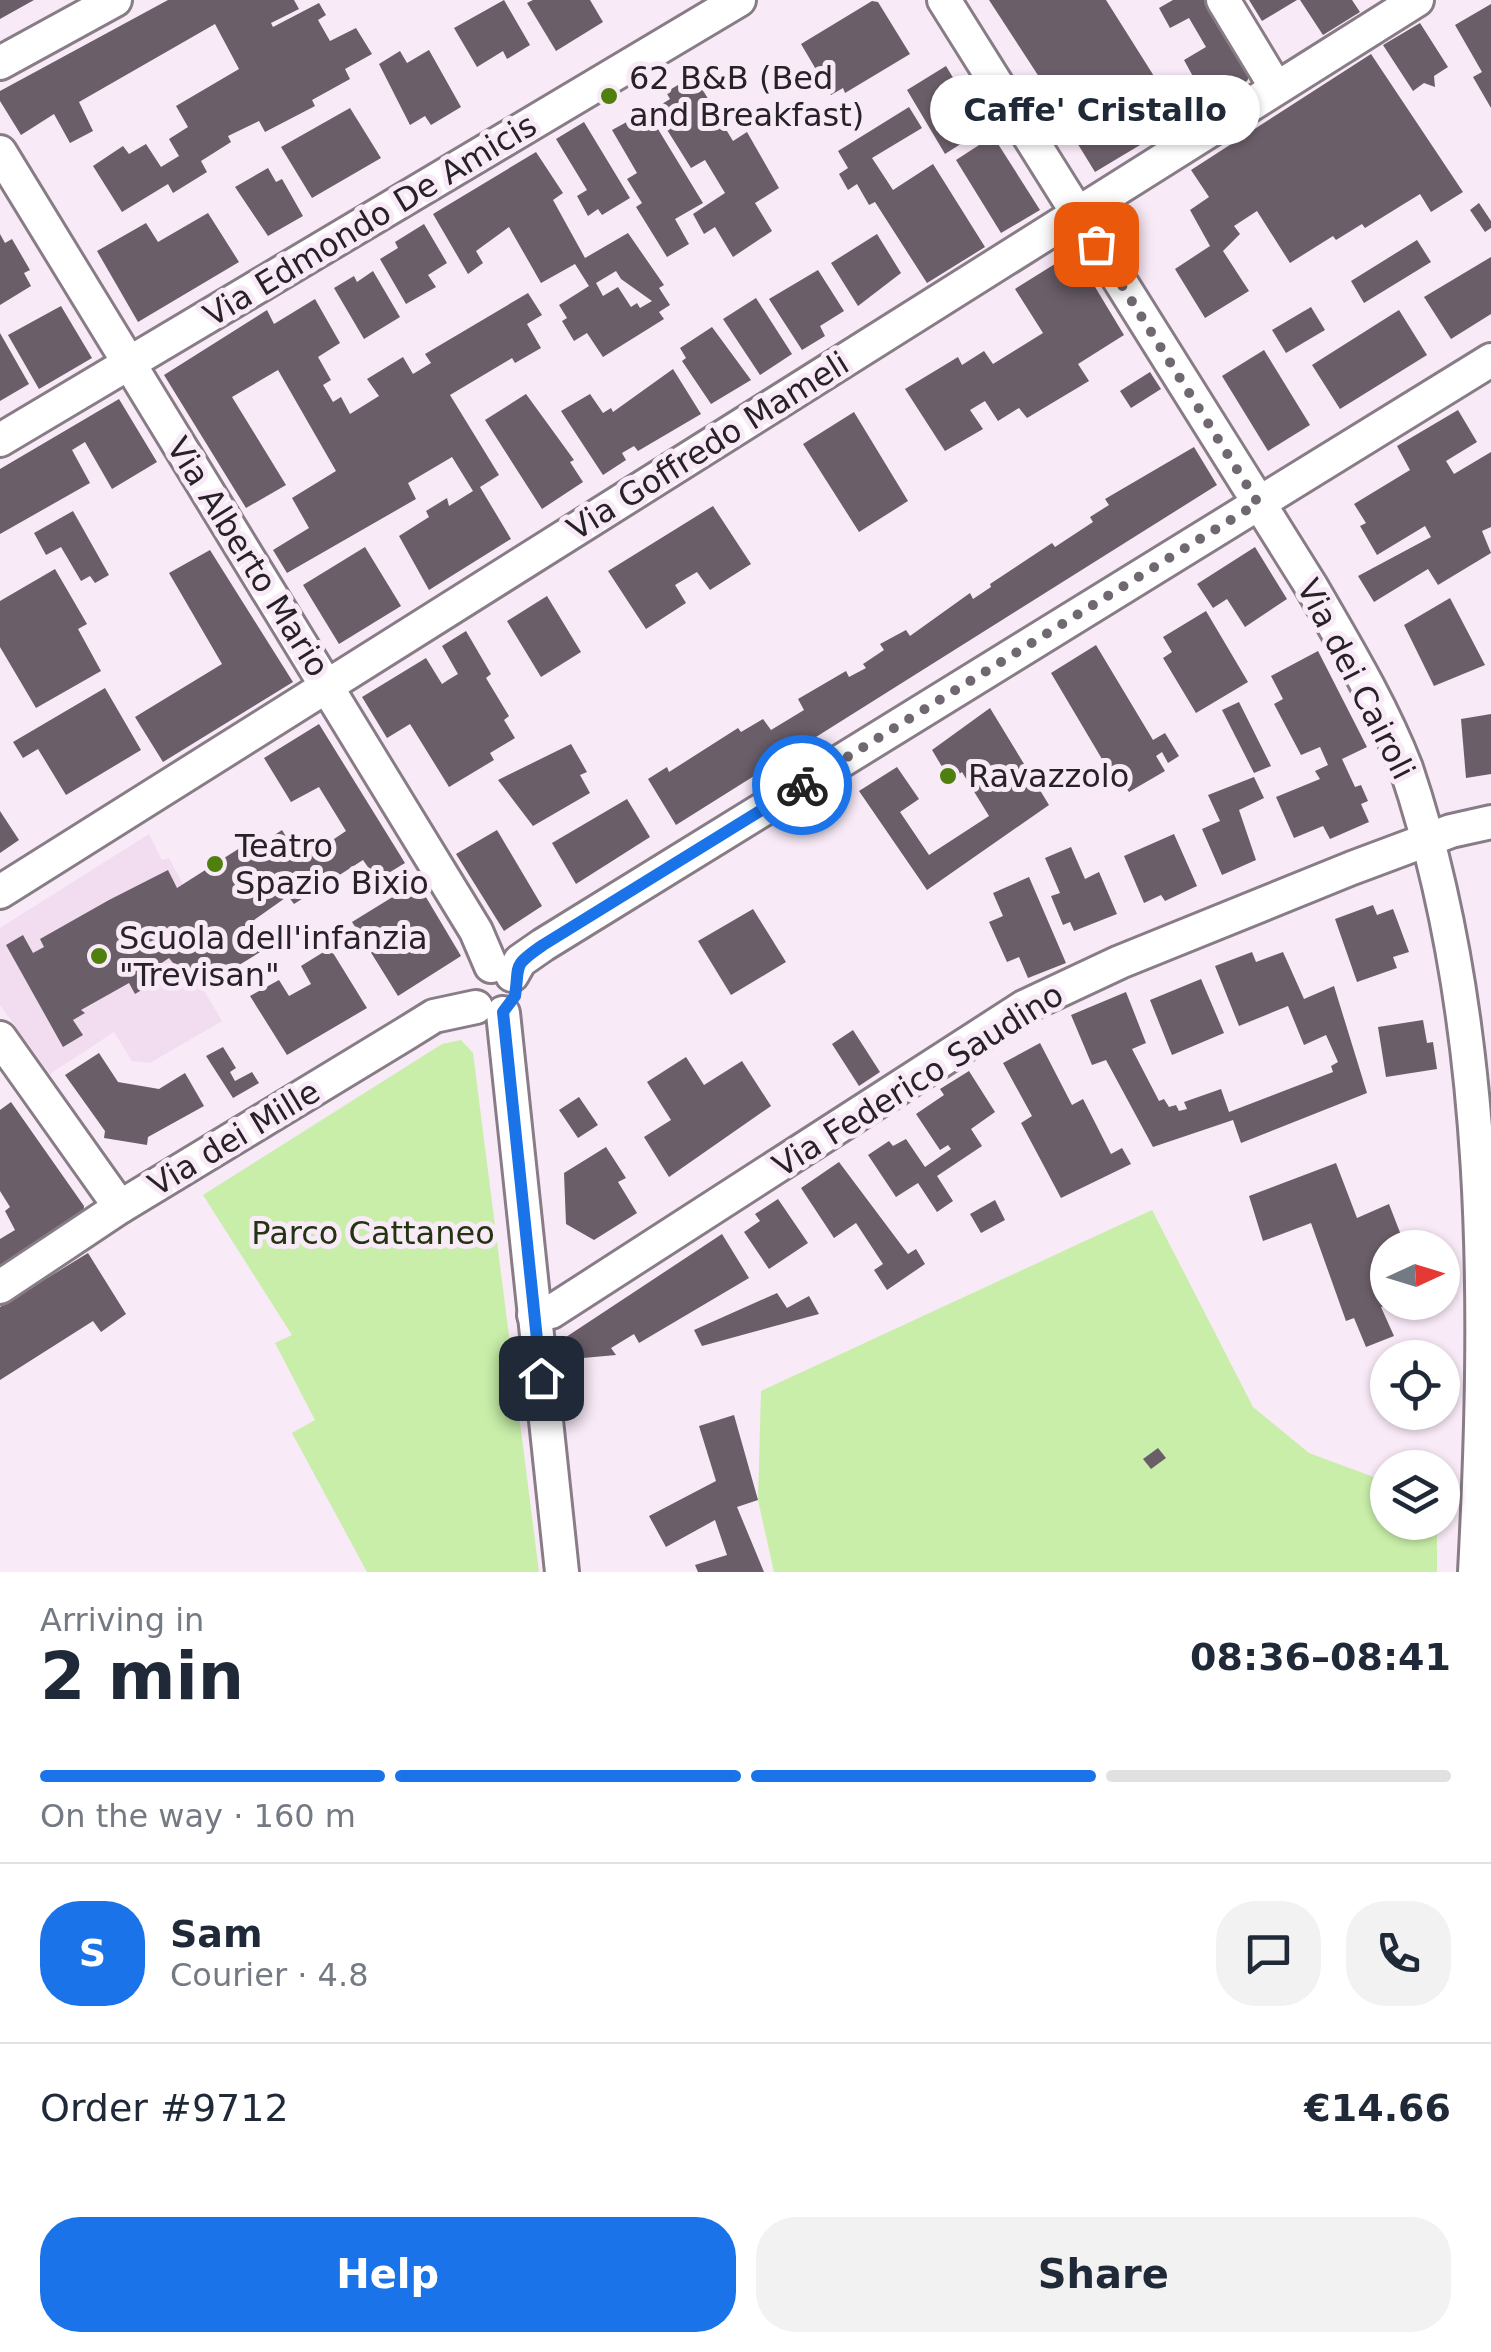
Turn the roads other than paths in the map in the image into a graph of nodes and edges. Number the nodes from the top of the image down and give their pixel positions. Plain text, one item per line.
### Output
1 (115, 0) edge
2 (738, 0) edge
3 (944, 0) edge
4 (1223, 0) edge
5 (1416, 0) edge
6 (0, 62) edge
7 (1275, 86) junction
8 (0, 152) edge
9 (1078, 214) junction
10 (1491, 360) edge
11 (128, 364) junction
12 (0, 440) edge
13 (1258, 503) junction
14 (327, 685) junction
15 (1491, 822) edge
16 (1427, 839) junction
17 (0, 892) edge
18 (502, 971) junction
19 (490, 1010) junction
20 (0, 1038) edge
21 (120, 1207) junction
22 (1488, 1231) edge
23 (0, 1287) edge
24 (534, 1315) junction
25 (562, 1572) edge
26 (1475, 1572) edge

1 - 6 street
2 - 11 street, Via Edmondo De Amicis
3 - 9 street, Via dei Cairoli
4 - 7 street
5 - 7 street, Via Goffredo Mameli
7 - 9 street, Via Goffredo Mameli
8 - 11 street, Via Alberto Mario
9 - 13 street, Via dei Cairoli
9 - 14 street, Via Goffredo Mameli
10 - 13 street
11 - 12 street, Via Edmondo De Amicis
11 - 14 street, Via Alberto Mario
13 - 16 street, Via dei Cairoli
13 - 18 street
14 - 17 street, Via Goffredo Mameli
14 - 18 street, Via Alberto Mario
15 - 16 street, Via Federico Saudino
16 - 22 street, Via dei Cairoli
16 - 24 street, Via Federico Saudino
18 - 19 street
19 - 21 street, Via dei Mille
19 - 24 street
20 - 21 street
21 - 23 street, Via dei Mille
22 - 26 street, Via dei Cairoli
24 - 25 street

